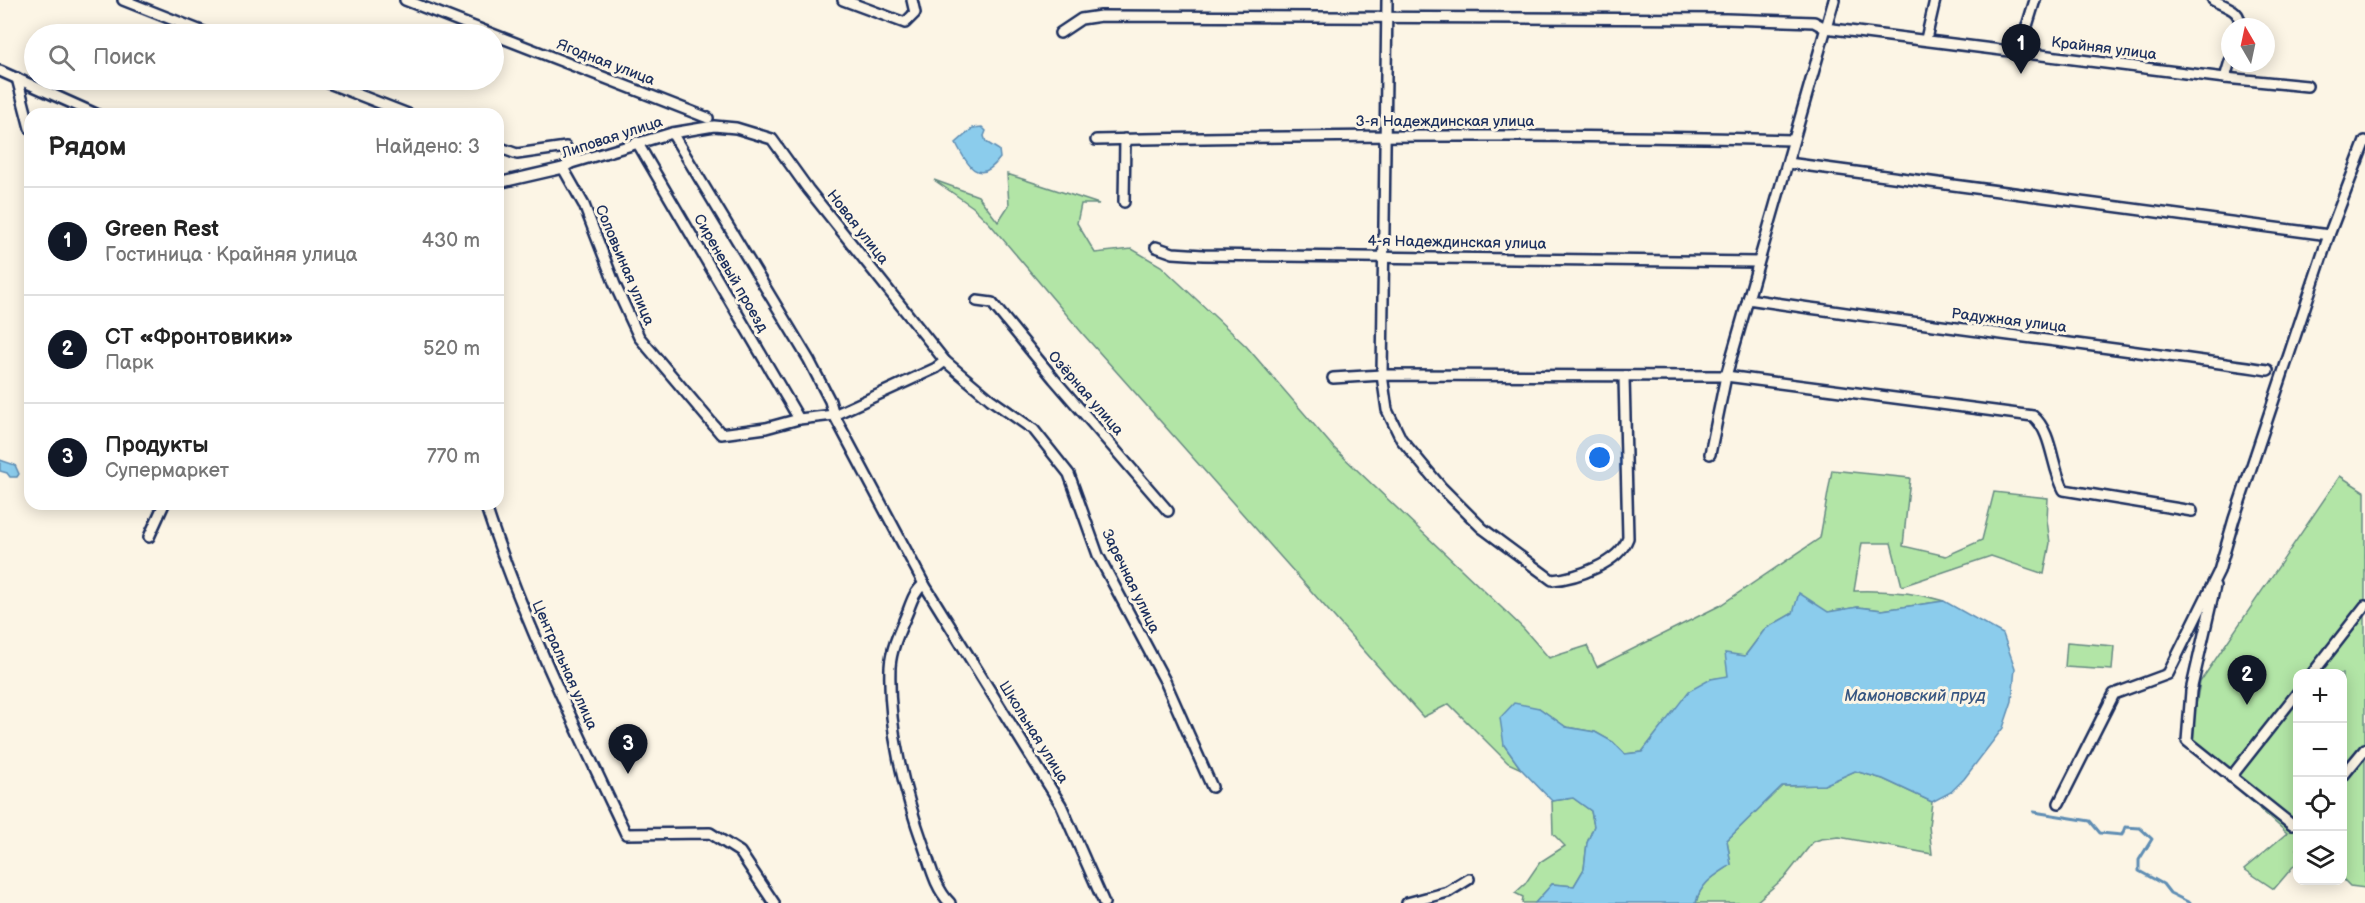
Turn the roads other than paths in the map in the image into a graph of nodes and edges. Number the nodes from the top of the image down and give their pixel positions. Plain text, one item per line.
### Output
1 (123, 0) edge
2 (405, 0) edge
3 (843, 0) edge
4 (912, 0) edge
5 (1387, 0) edge
6 (1834, 0) edge
7 (1935, 0) edge
8 (2035, 0) edge
9 (2213, 0) edge
10 (1386, 18) junction
11 (2239, 18) edge
12 (184, 24) edge
13 (467, 24) edge
14 (1826, 27) junction
15 (1060, 33) dead end
16 (504, 39) edge
17 (1926, 39) junction
18 (2019, 52) junction
19 (0, 71) edge
20 (2227, 72) edge
21 (17, 78) junction
22 (2225, 78) junction
23 (24, 81) edge
24 (2307, 86) dead end
25 (43, 90) edge
26 (347, 90) edge
27 (25, 108) edge
28 (83, 108) edge
29 (393, 108) edge
30 (708, 118) dead end
31 (736, 128) joint
32 (672, 133) junction
33 (1386, 136) junction
34 (1096, 140) dead end
35 (1125, 140) junction
36 (1793, 140) junction
37 (2365, 141) edge
38 (637, 142) junction
39 (504, 149) edge
40 (1788, 163) junction
41 (567, 166) junction
42 (504, 182) edge
43 (1124, 202) dead end
44 (2329, 235) junction
45 (1156, 246) dead end
46 (1383, 256) junction
47 (1758, 262) junction
48 (1748, 299) junction
49 (977, 301) dead end
50 (945, 361) junction
51 (2268, 370) dead end
52 (1382, 375) junction
53 (1726, 376) junction
54 (1624, 377) junction
55 (1333, 378) dead end
56 (834, 416) junction
57 (799, 418) junction
58 (1710, 454) dead end
59 (161, 510) edge
60 (487, 510) edge
61 (2192, 511) dead end
62 (1168, 512) dead end
63 (149, 537) dead end
64 (2219, 571) junction
65 (924, 584) junction
66 (2365, 606) edge
67 (2316, 669) edge
68 (2293, 698) edge
69 (2365, 749) edge
70 (2347, 772) edge
71 (2231, 777) junction
72 (1212, 787) dead end
73 (2060, 803) dead end
74 (2293, 825) edge
75 (1469, 879) dead end
76 (774, 903) edge
77 (950, 903) edge
78 (1104, 903) edge
79 (1407, 903) edge

1 - 12 street
2 - 13 street, Ягодная улица
3 - 4 street
5 - 10 street
6 - 14 street
7 - 17 street
8 - 18 street
9 - 11 street
10 - 14 street, Крайняя улица
10 - 15 street, Крайняя улица
10 - 33 street
14 - 17 street, Крайняя улица
14 - 36 street
16 - 30 street, Ягодная улица
17 - 18 street, Крайняя улица
18 - 22 street, Крайняя улица
19 - 21 street
20 - 22 street
21 - 23 street
21 - 27 street
22 - 24 street, Крайняя улица
25 - 28 street
26 - 29 street
31 - 32 street, Липовая улица
31 - 50 street, Новая улица
32 - 38 street, Липовая улица
32 - 56 street, Школьная улица
33 - 35 street, 3-я Надеждинская улица
33 - 36 street, 3-я Надеждинская улица
33 - 46 street
34 - 35 street, 3-я Надеждинская улица
35 - 43 street
36 - 40 street
37 - 44 street
38 - 41 street, Липовая улица
38 - 57 street, Сиреневый проезд
39 - 41 street
40 - 44 street
40 - 47 street
41 - 42 street, Липовая улица
41 - 57 street, Соловьиная улица
44 - 64 street
45 - 46 street, 4-я Надеждинская улица
46 - 47 street, 4-я Надеждинская улица
46 - 52 street
47 - 48 street
48 - 51 street, Радужная улица
48 - 53 street
49 - 62 street, Озёрная улица
50 - 56 street, Соловьиная улица
50 - 72 street, Заречная улица
52 - 54 street
52 - 54 street
52 - 55 street
53 - 54 street
53 - 58 street
53 - 61 street
56 - 57 street, Соловьиная улица
56 - 65 street, Школьная улица
59 - 63 street
60 - 76 street, Центральная улица
64 - 71 street
64 - 73 street
65 - 77 street
65 - 78 street, Школьная улица
66 - 67 street
68 - 71 street
69 - 70 street
71 - 74 street
75 - 79 street

